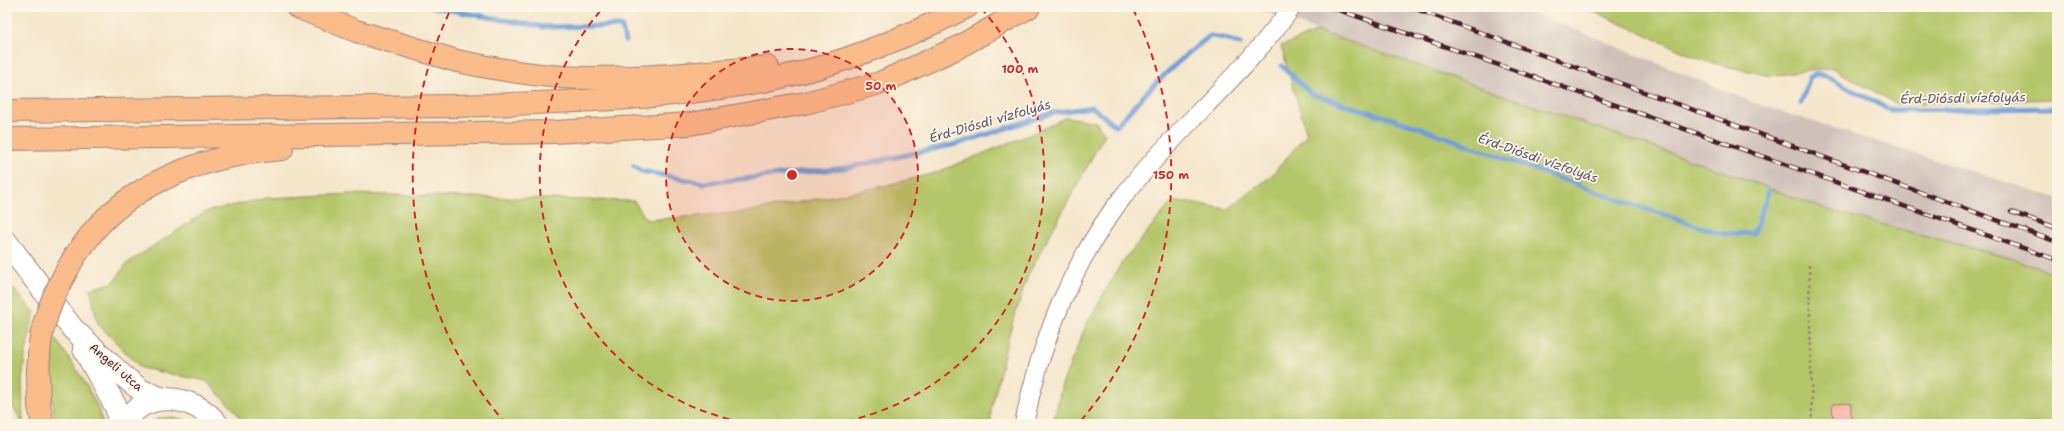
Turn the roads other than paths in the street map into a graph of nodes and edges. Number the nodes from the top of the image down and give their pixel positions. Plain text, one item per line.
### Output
1 (297, 7) edge
2 (968, 7) edge
3 (1029, 7) edge
4 (1292, 7) edge
5 (845, 60) junction
6 (16, 111) edge
7 (388, 134) junction
8 (7, 139) edge
9 (7, 243) edge
10 (73, 329) junction
11 (163, 399) junction
12 (43, 424) edge
13 (119, 424) edge
14 (124, 424) edge
15 (217, 424) edge
16 (1024, 424) edge

1 - 5 highway
2 - 5 highway
3 - 7 highway
4 - 16 street
5 - 6 highway
7 - 8 highway
7 - 12 highway, bridge
9 - 10 street, Angeli utca
10 - 11 street, Angeli utca
10 - 13 street, Angeli utca
11 - 14 street
11 - 15 street

